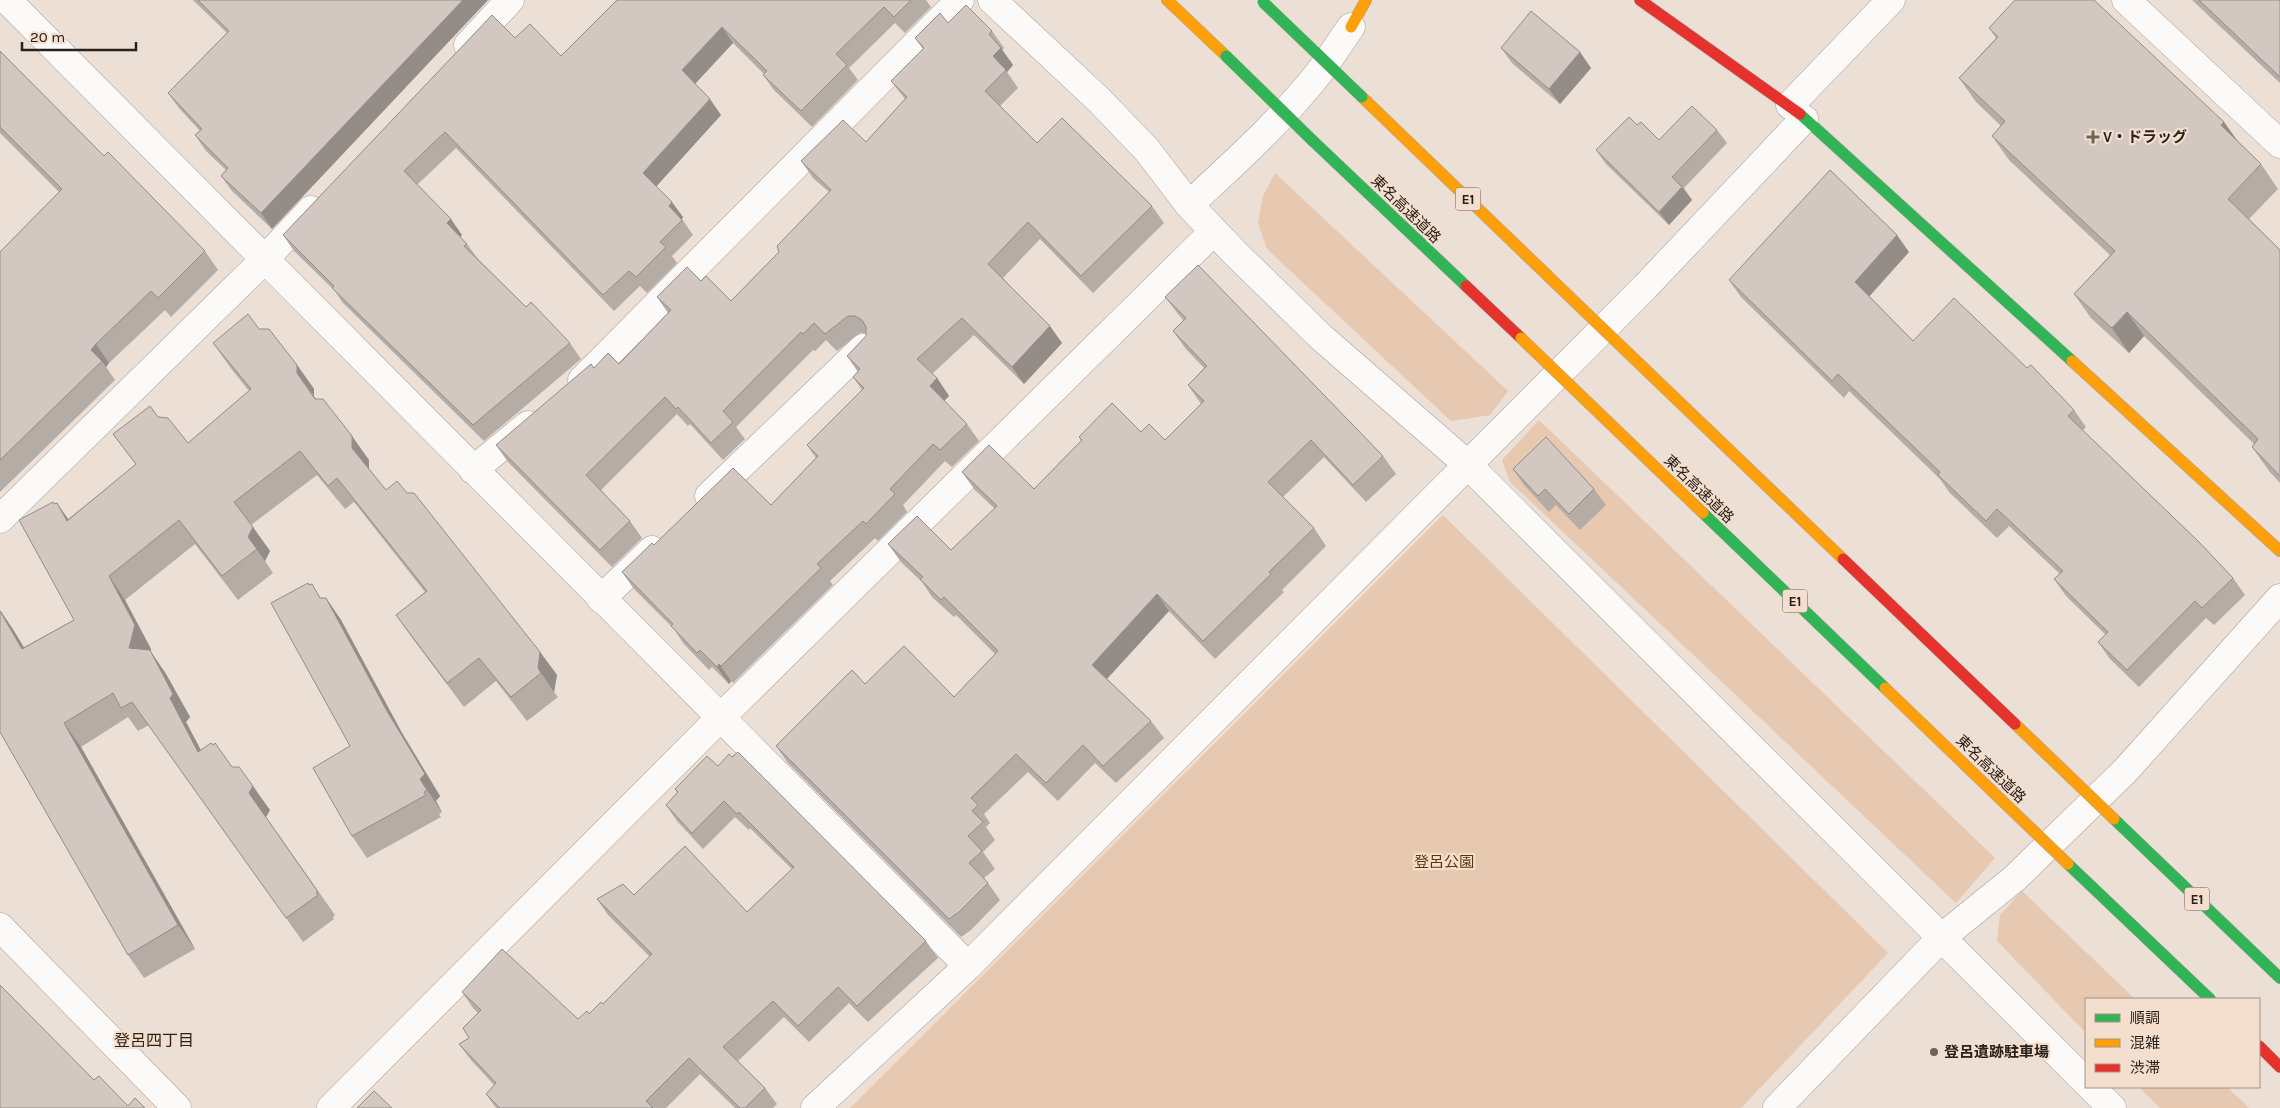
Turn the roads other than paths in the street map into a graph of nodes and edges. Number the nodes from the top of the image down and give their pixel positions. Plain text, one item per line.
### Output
1 (510, 0) edge
2 (960, 0) edge
3 (992, 0) edge
4 (1167, 0) edge
5 (1366, 0) edge
6 (1640, 0) edge
7 (1891, 0) edge
8 (2126, 0) edge
9 (1262, 1) edge
10 (11, 8) edge
11 (1350, 27) joint
12 (449, 64) edge
13 (1797, 112) junction
14 (2280, 144) edge
15 (326, 195) edge
16 (1189, 204) junction
17 (1214, 231) junction
18 (264, 260) junction
19 (863, 348) edge
20 (1467, 464) junction
21 (473, 470) junction
22 (693, 511) edge
23 (0, 519) edge
24 (672, 531) edge
25 (2280, 551) edge
26 (2280, 598) edge
27 (601, 599) junction
28 (720, 718) junction
29 (0, 927) edge
30 (1941, 938) junction
31 (968, 966) junction
32 (2280, 978) edge
33 (2209, 998) edge
34 (2260, 1047) edge
35 (2280, 1066) edge
36 (2085, 1081) edge
37 (2092, 1088) edge
38 (177, 1108) edge
39 (331, 1108) edge
40 (816, 1108) edge
41 (1777, 1108) edge
42 (2112, 1108) edge

1 - 12 street
2 - 21 street
3 - 16 street
4 - 33 main road, 東名高速道路 / E1, bridge
5 - 11 main road
6 - 13 main road
7 - 13 street
8 - 14 street
9 - 32 main road, E1, bridge
10 - 18 street
11 - 16 street
13 - 20 street
13 - 25 main road
15 - 18 street
16 - 17 street
17 - 20 street
17 - 28 street
18 - 21 street
18 - 23 street
19 - 22 street
20 - 30 street
20 - 31 street
21 - 27 street
24 - 27 street
26 - 30 street
27 - 28 street
28 - 31 street
28 - 39 street
29 - 38 street
30 - 36 street
30 - 41 street
31 - 40 street
34 - 35 main road
37 - 42 street

